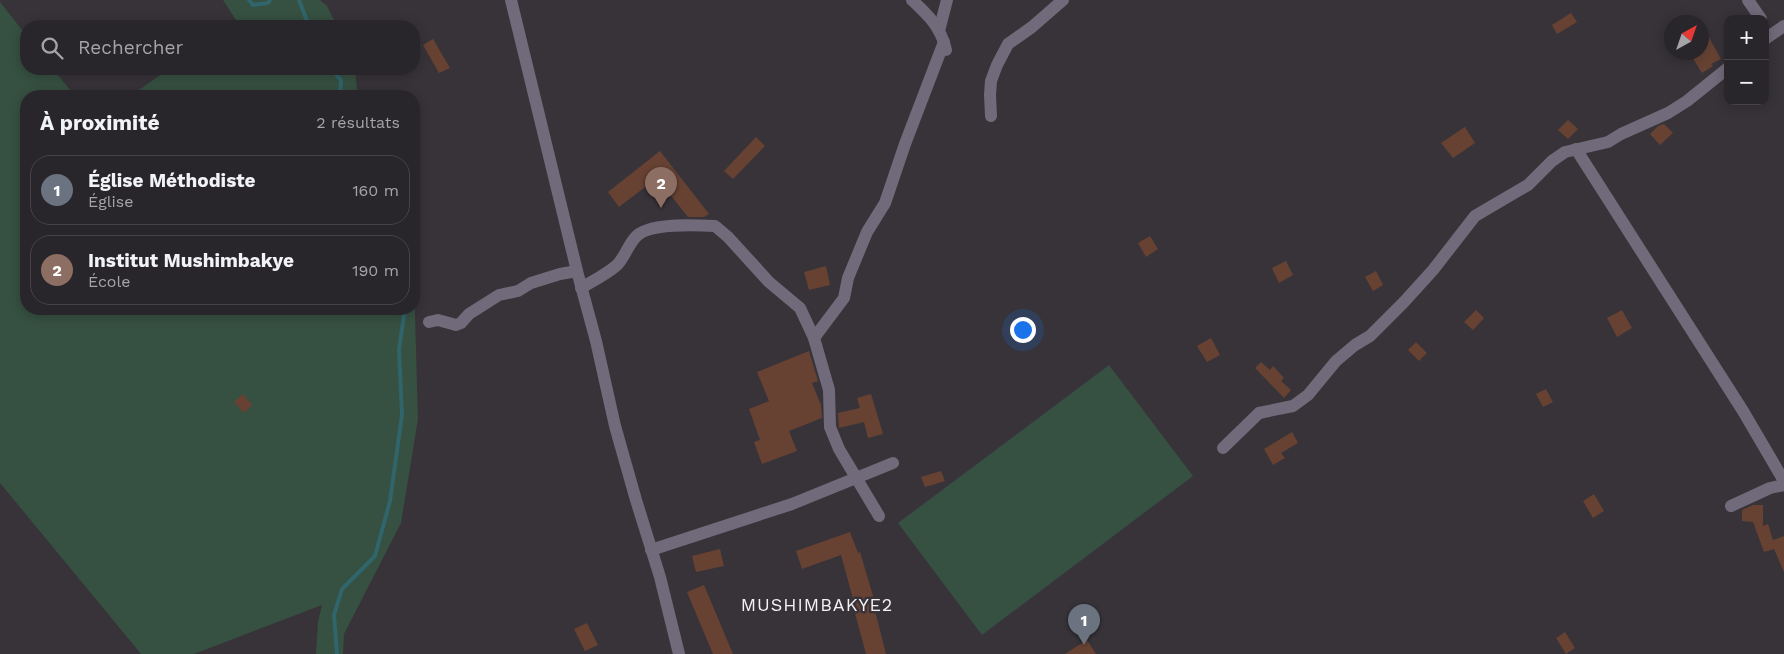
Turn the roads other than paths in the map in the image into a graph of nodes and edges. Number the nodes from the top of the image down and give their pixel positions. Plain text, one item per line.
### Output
1 (511, 0) edge
2 (912, 0) edge
3 (946, 0) edge
4 (1063, 0) edge
5 (1748, 0) edge
6 (1758, 15) edge
7 (1784, 26) edge
8 (1769, 32) edge
9 (942, 37) junction
10 (947, 55) dead end
11 (1724, 71) edge
12 (990, 116) dead end
13 (1576, 149) junction
14 (577, 272) junction
15 (581, 288) junction
16 (429, 322) dead end
17 (814, 338) junction
18 (1223, 448) dead end
19 (893, 463) dead end
20 (856, 478) junction
21 (1784, 481) edge
22 (1784, 484) edge
23 (1731, 506) dead end
24 (879, 516) dead end
25 (651, 550) junction
26 (679, 654) edge

1 - 14 street
2 - 9 street
3 - 9 street
4 - 12 street
5 - 6 street
7 - 8 street
9 - 10 street
9 - 17 street
11 - 13 street
13 - 18 street
13 - 21 street
14 - 15 street
14 - 16 street
15 - 17 street
15 - 25 street
17 - 20 street
19 - 20 street
20 - 24 street
20 - 25 street
22 - 23 street
25 - 26 street

